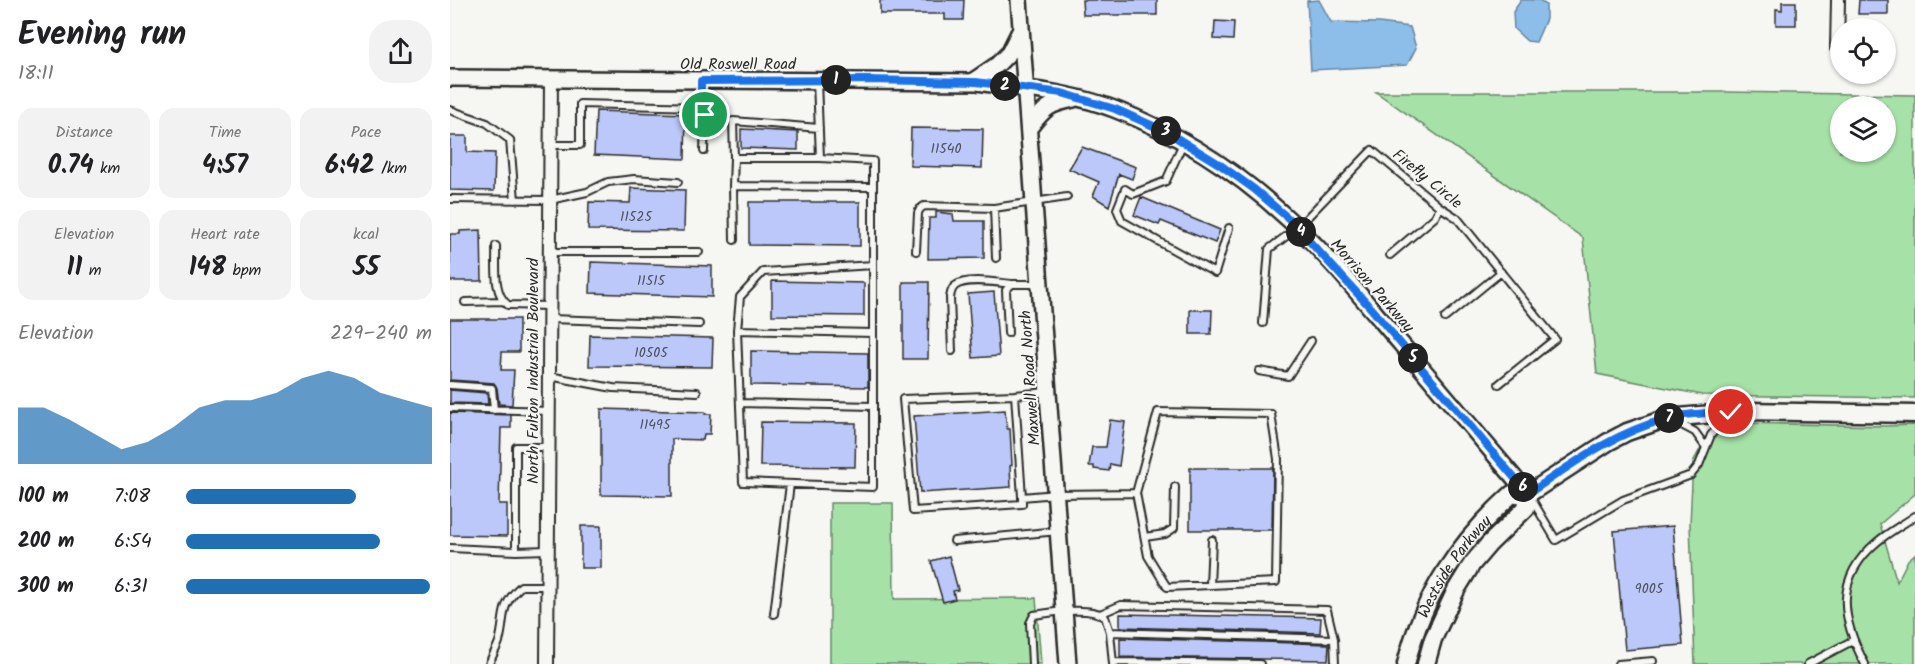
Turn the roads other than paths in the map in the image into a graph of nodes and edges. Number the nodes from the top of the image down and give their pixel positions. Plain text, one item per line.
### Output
1 (1019, 0) edge
2 (1838, 0) edge
3 (1838, 18) edge
4 (1021, 29) junction
5 (450, 78) edge
6 (551, 79) junction
7 (817, 80) junction
8 (701, 81) junction
9 (972, 82) junction
10 (1026, 89) junction
11 (1078, 98) junction
12 (701, 107) junction
13 (450, 110) edge
14 (819, 128) junction
15 (1029, 128) junction
16 (1184, 142) junction
17 (550, 145) junction
18 (704, 151) dead end
19 (734, 158) junction
20 (820, 158) junction
21 (678, 182) dead end
22 (733, 186) junction
23 (873, 187) junction
24 (1066, 197) dead end
25 (450, 199) edge
26 (515, 200) junction
27 (550, 200) junction
28 (1034, 202) junction
29 (1440, 207) junction
30 (994, 208) junction
31 (1229, 228) dead end
32 (1297, 228) junction
33 (734, 240) dead end
34 (496, 246) dead end
35 (916, 251) dead end
36 (550, 252) junction
37 (699, 252) dead end
38 (1390, 255) dead end
39 (996, 258) dead end
40 (873, 265) junction
41 (1501, 272) junction
42 (1012, 284) junction
43 (1040, 284) junction
44 (502, 301) junction
45 (465, 302) dead end
46 (549, 312) junction
47 (1445, 318) dead end
48 (1263, 322) dead end
49 (699, 324) dead end
50 (737, 330) junction
51 (873, 333) junction
52 (1008, 333) dead end
53 (1311, 341) dead end
54 (952, 351) dead end
55 (1259, 371) dead end
56 (549, 376) junction
57 (1498, 384) dead end
58 (450, 385) edge
59 (697, 392) dead end
60 (1048, 392) junction
61 (1015, 395) junction
62 (740, 403) junction
63 (873, 406) junction
64 (450, 408) edge
65 (494, 410) junction
66 (549, 411) junction
67 (1731, 412) junction
68 (1915, 414) edge
69 (1668, 418) junction
70 (1705, 446) junction
71 (548, 447) junction
72 (790, 484) junction
73 (1175, 487) dead end
74 (1136, 493) junction
75 (1056, 494) junction
76 (1528, 494) junction
77 (1022, 497) junction
78 (1915, 516) edge
79 (1058, 531) junction
80 (1145, 537) junction
81 (1212, 540) dead end
82 (954, 541) dead end
83 (450, 548) edge
84 (516, 550) junction
85 (548, 550) junction
86 (1210, 585) junction
87 (547, 586) junction
88 (1065, 611) junction
89 (774, 614) dead end
90 (1100, 614) junction
91 (1110, 632) junction
92 (1334, 639) junction
93 (1852, 640) junction
94 (1653, 661) dead end
95 (1113, 663) edge
96 (489, 664) edge
97 (547, 664) edge
98 (1032, 664) edge
99 (1068, 664) edge
100 (1260, 664) edge
101 (1335, 664) edge
102 (1406, 664) edge
103 (1426, 664) edge
104 (1618, 664) edge
105 (1808, 664) edge
106 (1865, 664) edge

1 - 4 street, Maxwell Road North
2 - 3 street
4 - 9 street
4 - 10 street, Maxwell Road North
5 - 6 street, Old Roswell Road
6 - 8 street, Old Roswell Road
6 - 17 street, North Fulton Industrial Boulevard
7 - 8 street, Old Roswell Road
7 - 9 street, Old Roswell Road
7 - 14 lane
8 - 12 lane
9 - 10 street, Old Roswell Road
10 - 11 street, Morrison Parkway
10 - 15 street, Maxwell Road North
11 - 15 street
11 - 16 street, Morrison Parkway
12 - 17 lane
12 - 18 lane
13 - 26 lane
14 - 19 lane
14 - 20 lane
15 - 28 street, Maxwell Road North
16 - 31 lane
16 - 32 street, Morrison Parkway
17 - 27 street, North Fulton Industrial Boulevard
19 - 20 lane
19 - 22 lane
20 - 23 lane
21 - 27 lane
22 - 23 lane
22 - 33 lane
23 - 40 lane
24 - 28 lane
25 - 26 lane
26 - 27 lane
27 - 36 street, North Fulton Industrial Boulevard
28 - 30 lane
28 - 43 street, Maxwell Road North
29 - 32 lane, Firefly Circle
29 - 38 lane
29 - 41 lane, Firefly Circle
30 - 35 lane
30 - 39 lane
32 - 48 lane, Firefly Circle
32 - 76 street, Morrison Parkway
34 - 44 lane
36 - 37 lane
36 - 46 street, North Fulton Industrial Boulevard
40 - 50 lane
40 - 51 lane
41 - 47 lane
41 - 57 lane, Firefly Circle
42 - 43 lane
42 - 52 lane
42 - 54 lane
43 - 60 street, Maxwell Road North
44 - 45 lane
44 - 46 lane
46 - 49 lane
46 - 56 street, North Fulton Industrial Boulevard
50 - 51 lane
50 - 62 lane
51 - 63 lane
53 - 55 lane
56 - 59 lane
56 - 66 street, North Fulton Industrial Boulevard
58 - 65 lane
60 - 61 lane
60 - 75 street, Maxwell Road North
61 - 77 lane
61 - 77 lane
62 - 63 lane
62 - 72 lane
63 - 72 lane
64 - 65 lane
65 - 66 lane
66 - 71 street, North Fulton Industrial Boulevard
67 - 68 main road, Westside Parkway
67 - 69 main road, Westside Parkway
67 - 70 lane
69 - 70 lane
69 - 76 main road, Westside Parkway
70 - 76 lane
71 - 84 lane
71 - 85 street, North Fulton Industrial Boulevard
72 - 89 lane
73 - 80 lane
74 - 75 lane
74 - 80 lane
74 - 86 lane
75 - 77 lane
75 - 79 street, Maxwell Road North
76 - 102 main road, Westside Parkway
76 - 103 main road, Westside Parkway
78 - 93 lane
79 - 82 lane
79 - 88 street, Maxwell Road North
80 - 86 lane
81 - 86 lane
83 - 84 lane
84 - 85 lane
85 - 87 street, North Fulton Industrial Boulevard
87 - 96 lane
87 - 97 street, North Fulton Industrial Boulevard
88 - 90 lane
88 - 98 lane
88 - 99 street, Maxwell Road North
90 - 91 lane
90 - 92 lane
91 - 92 lane
91 - 95 lane
92 - 101 lane
93 - 105 lane
93 - 106 lane
94 - 104 lane
95 - 100 lane

